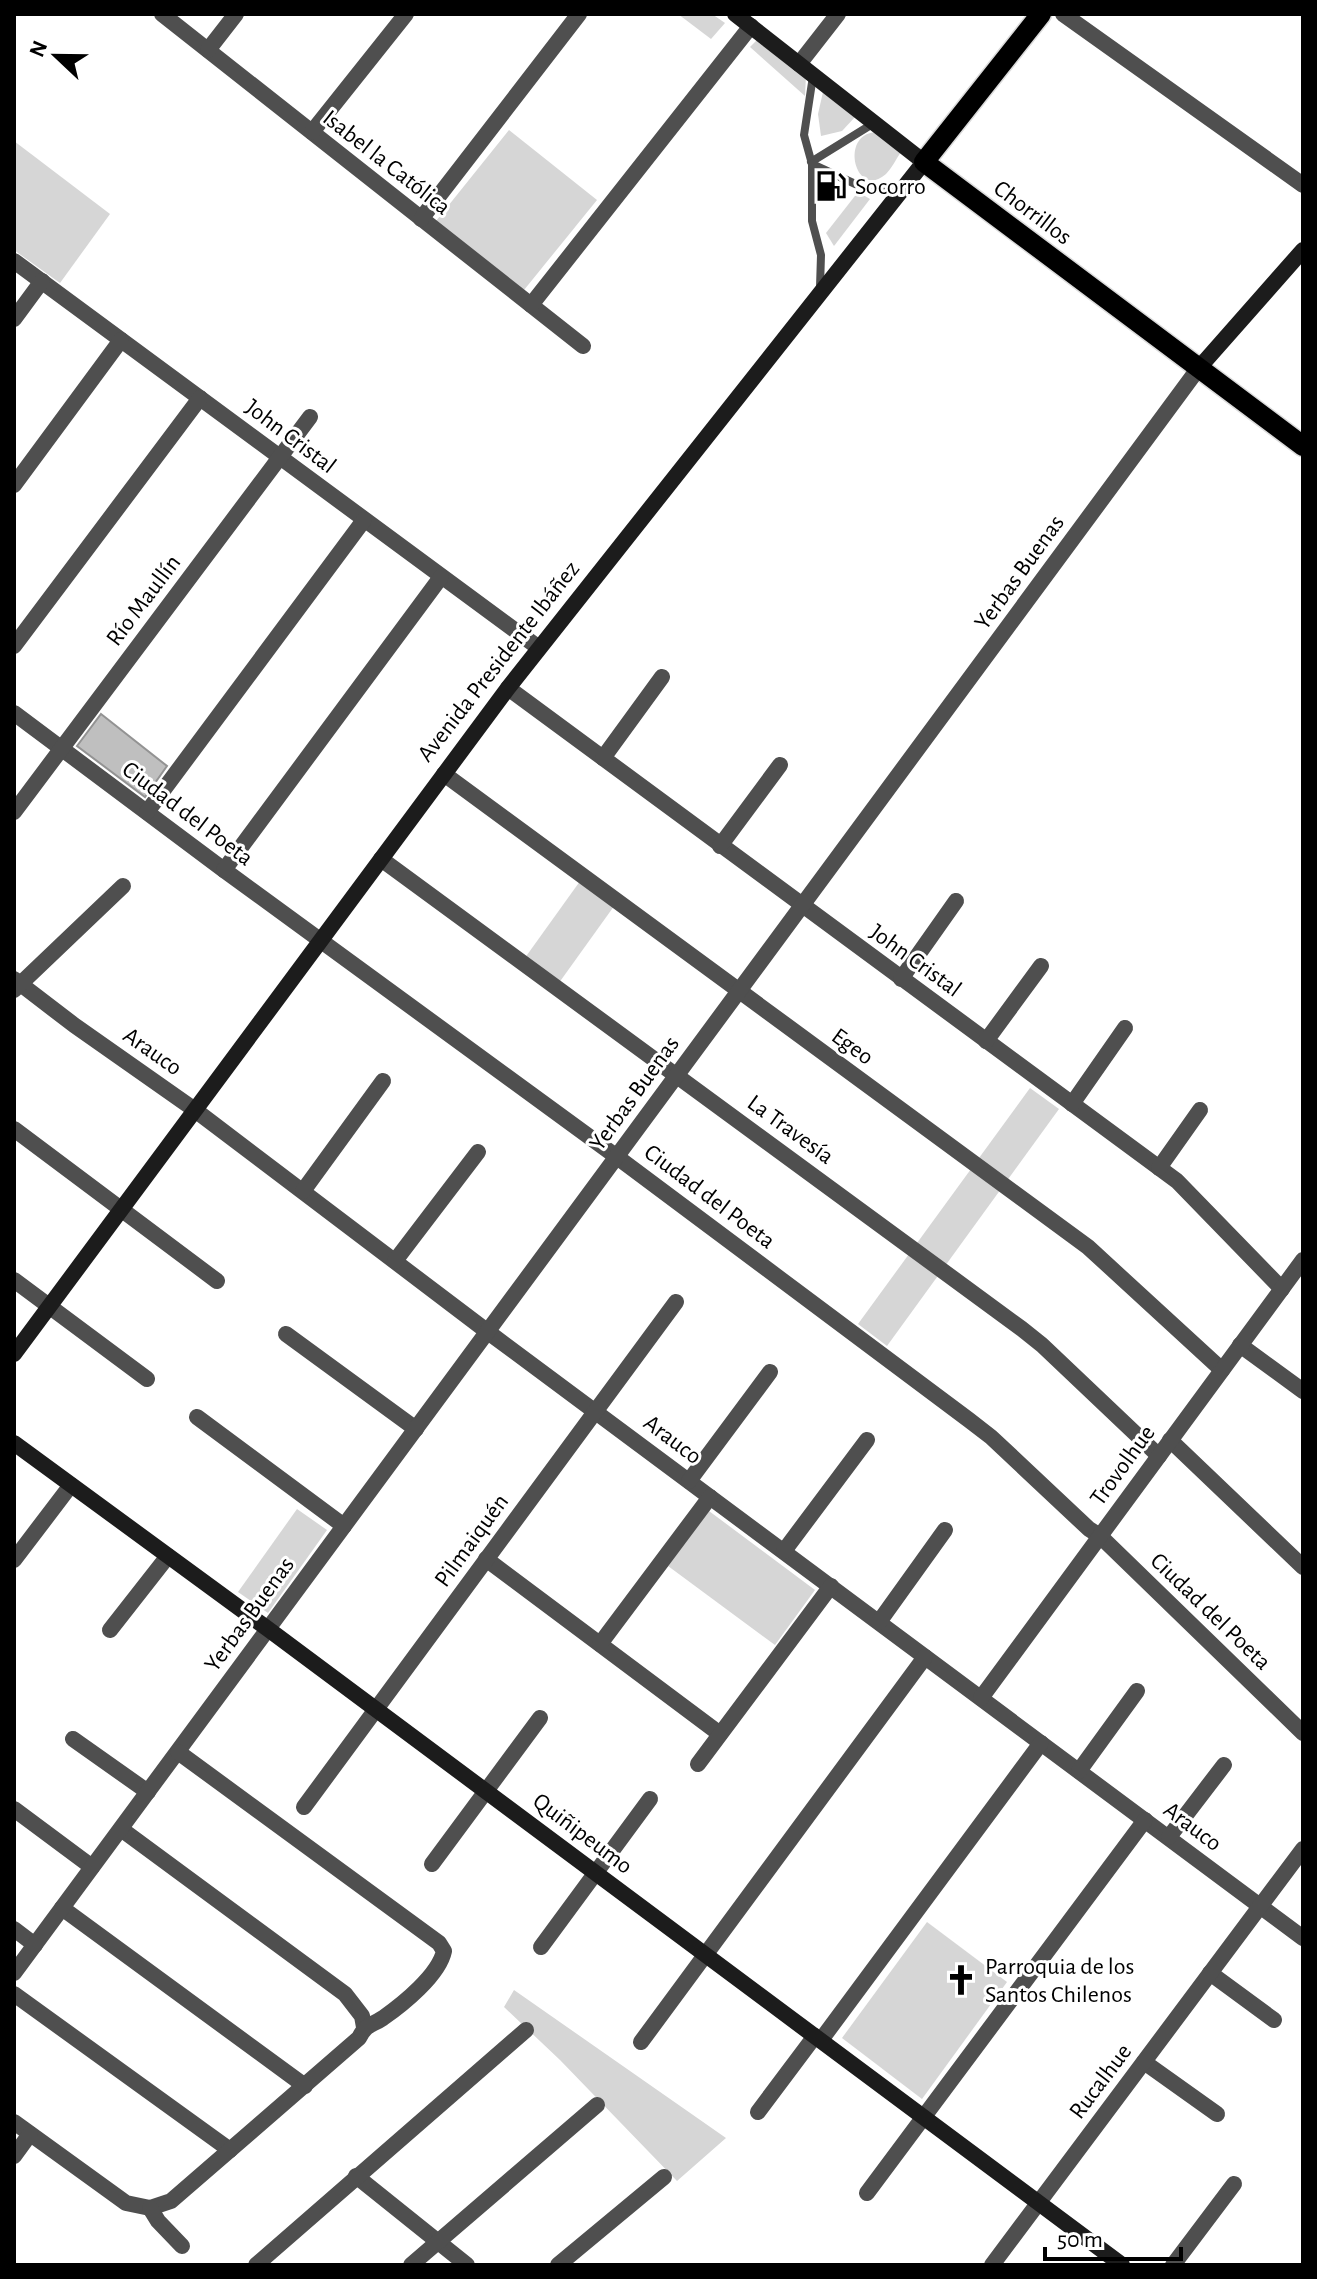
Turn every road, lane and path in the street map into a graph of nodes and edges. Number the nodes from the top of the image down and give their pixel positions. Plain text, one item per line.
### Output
1 (162, 14) edge
2 (236, 14) edge
3 (406, 14) edge
4 (579, 14) edge
5 (735, 14) edge
6 (838, 14) edge
7 (1041, 14) edge
8 (1063, 14) edge
9 (751, 26) junction
10 (208, 50) junction
11 (799, 64) junction
12 (813, 75) junction
13 (874, 123) junction
14 (312, 132) junction
15 (924, 162) junction
16 (811, 163) junction
17 (1303, 185) edge
18 (899, 193) junction
19 (421, 219) junction
20 (1303, 250) edge
21 (14, 261) edge
22 (42, 281) junction
23 (819, 294) junction
24 (531, 305) junction
25 (14, 319) edge
26 (121, 340) junction
27 (583, 346) dead end
28 (1198, 369) junction
29 (200, 398) junction
30 (310, 417) dead end
31 (1303, 446) edge
32 (280, 458) junction
33 (14, 485) edge
34 (364, 520) junction
35 (441, 577) junction
36 (14, 646) edge
37 (539, 648) junction
38 (662, 677) dead end
39 (508, 688) junction
40 (14, 713) edge
41 (62, 749) junction
42 (603, 758) junction
43 (780, 765) dead end
44 (444, 774) junction
45 (14, 812) edge
46 (147, 812) junction
47 (720, 846) junction
48 (381, 859) junction
49 (224, 870) junction
50 (123, 886) dead end
51 (956, 901) dead end
52 (802, 906) junction
53 (321, 940) junction
54 (1041, 966) dead end
55 (901, 979) junction
56 (16, 984) edge
57 (738, 992) junction
58 (1125, 1028) dead end
59 (986, 1041) junction
60 (677, 1075) junction
61 (383, 1081) dead end
62 (1072, 1104) junction
63 (195, 1110) junction
64 (1200, 1110) dead end
65 (14, 1129) edge
66 (478, 1152) dead end
67 (617, 1157) junction
68 (1159, 1168) junction
69 (303, 1191) junction
70 (121, 1210) junction
71 (1303, 1260) edge
72 (395, 1261) junction
73 (14, 1280) edge
74 (217, 1281) dead end
75 (1282, 1289) junction
76 (676, 1302) dead end
77 (50, 1306) junction
78 (488, 1332) junction
79 (286, 1334) dead end
80 (1240, 1345) junction
81 (14, 1354) edge
82 (1222, 1370) junction
83 (770, 1372) dead end
84 (147, 1379) dead end
85 (1303, 1391) edge
86 (595, 1411) junction
87 (197, 1417) dead end
88 (416, 1429) junction
89 (867, 1440) dead end
90 (1170, 1440) junction
91 (14, 1443) edge
92 (1159, 1456) junction
93 (689, 1481) junction
94 (71, 1485) junction
95 (710, 1497) junction
96 (344, 1526) junction
97 (945, 1530) dead end
98 (1100, 1536) junction
99 (784, 1551) junction
100 (168, 1556) junction
101 (486, 1559) junction
102 (14, 1560) edge
103 (1303, 1567) edge
104 (831, 1586) junction
105 (879, 1622) junction
106 (268, 1629) junction
107 (110, 1630) dead end
108 (600, 1644) junction
109 (925, 1657) junction
110 (1137, 1691) dead end
111 (981, 1698) junction
112 (376, 1709) junction
113 (540, 1718) dead end
114 (1303, 1733) edge
115 (720, 1734) junction
116 (73, 1739) dead end
117 (1041, 1743) junction
118 (178, 1752) junction
119 (698, 1764) dead end
120 (1224, 1765) dead end
121 (1079, 1771) junction
122 (486, 1791) junction
123 (148, 1792) junction
124 (650, 1799) dead end
125 (304, 1807) dead end
126 (14, 1809) edge
127 (1145, 1820) junction
128 (121, 1829) junction
129 (1169, 1837) junction
130 (1303, 1849) edge
131 (432, 1864) dead end
132 (92, 1867) junction
133 (596, 1873) junction
134 (1260, 1906) junction
135 (62, 1908) junction
136 (14, 1929) edge
137 (1303, 1938) edge
138 (35, 1945) junction
139 (541, 1947) dead end
140 (706, 1955) junction
141 (14, 1973) edge
142 (1210, 1973) junction
143 (14, 1994) edge
144 (1274, 2020) dead end
145 (364, 2027) junction
146 (526, 2030) dead end
147 (818, 2038) junction
148 (641, 2042) dead end
149 (1144, 2062) junction
150 (305, 2086) junction
151 (597, 2105) dead end
152 (758, 2112) dead end
153 (1217, 2114) dead end
154 (923, 2117) junction
155 (14, 2122) edge
156 (30, 2134) junction
157 (230, 2150) junction
158 (14, 2156) edge
159 (356, 2176) junction
160 (664, 2177) dead end
161 (1234, 2184) dead end
162 (867, 2193) dead end
163 (1039, 2203) junction
164 (150, 2208) junction
165 (438, 2242) junction
166 (182, 2246) dead end
167 (256, 2265) edge
168 (411, 2265) edge
169 (467, 2265) edge
170 (558, 2265) edge
171 (992, 2265) edge
172 (1122, 2265) edge
173 (1173, 2265) edge

1 - 10 street, Isabel la Católica
2 - 10 street
3 - 14 street
4 - 19 street
5 - 9 street, Chorrillos
6 - 11 street
7 - 15 main road, Avenida Presidente Ibáñez
8 - 17 street
9 - 11 street, Chorrillos
9 - 24 street
10 - 14 street, Isabel la Católica
11 - 12 street, Chorrillos
12 - 13 street, Chorrillos
12 - 16 lane
13 - 15 street, Chorrillos
13 - 16 lane
14 - 19 street, Isabel la Católica
15 - 18 street, Avenida Presidente Ibáñez
15 - 28 main road, Chorrillos
16 - 18 lane
16 - 23 lane
18 - 23 street, Avenida Presidente Ibáñez
19 - 24 street, Isabel la Católica
20 - 28 street, Yerbas Buenas
21 - 22 street, John Cristal
22 - 25 street
22 - 26 street, John Cristal
23 - 37 street, Avenida Presidente Ibáñez
24 - 27 street, Isabel la Católica
26 - 29 street, John Cristal
26 - 33 street
28 - 31 main road, Chorrillos
28 - 52 street, Yerbas Buenas
29 - 32 street, John Cristal
29 - 36 street
30 - 32 street, Río Maullín
32 - 34 street, John Cristal
32 - 41 street, Río Maullín
34 - 35 street, John Cristal
34 - 46 street
35 - 37 street, John Cristal
35 - 49 street
37 - 39 street, Avenida Presidente Ibáñez
38 - 42 street
39 - 42 street, John Cristal
39 - 44 street, Avenida Presidente Ibáñez
40 - 41 street, Ciudad del Poeta
41 - 45 street, Río Maullín
41 - 46 street, Ciudad del Poeta
42 - 47 street, John Cristal
43 - 47 street
44 - 48 street, Avenida Presidente Ibáñez
44 - 57 street, Egeo
46 - 49 street, Ciudad del Poeta
47 - 52 street, John Cristal
48 - 53 street, Avenida Presidente Ibáñez
48 - 60 street, La Travesía
49 - 53 street, Ciudad del Poeta
50 - 56 street
51 - 55 street
52 - 55 street, John Cristal
52 - 57 street, Yerbas Buenas
53 - 63 street, Avenida Presidente Ibáñez
53 - 67 street, Ciudad del Poeta
54 - 59 street
55 - 59 street, John Cristal
56 - 63 street, Arauco
57 - 60 street, Yerbas Buenas
57 - 82 street, Egeo
58 - 62 street
59 - 62 street, John Cristal
60 - 67 street, Yerbas Buenas
60 - 92 street, La Travesía
61 - 69 street
62 - 68 street, John Cristal
63 - 69 street, Arauco
63 - 70 street, Avenida Presidente Ibáñez
64 - 68 street
65 - 70 street
66 - 72 street
67 - 78 street, Yerbas Buenas
67 - 98 street, Ciudad del Poeta
68 - 75 street, John Cristal
69 - 72 street, Arauco
70 - 74 street
70 - 77 street, Avenida Presidente Ibáñez
71 - 75 street, Trovolhue
72 - 78 street, Arauco
73 - 77 street
75 - 80 street, Trovolhue
76 - 86 street, Pilmaiquén
77 - 81 street, Avenida Presidente Ibáñez
77 - 84 street
78 - 86 street, Arauco
78 - 88 street, Yerbas Buenas
79 - 88 street
80 - 82 street, Trovolhue
80 - 85 street
82 - 90 street, Trovolhue
83 - 93 street
86 - 93 street, Arauco
86 - 101 street, Pilmaiquén
87 - 96 street
88 - 96 street, Yerbas Buenas
89 - 99 street
90 - 92 street, Trovolhue
90 - 103 street
91 - 94 street, Quiñipeumo
92 - 98 street, Trovolhue
93 - 95 street, Arauco
94 - 100 street, Quiñipeumo
94 - 102 street
95 - 99 street, Arauco
95 - 108 street
96 - 106 street, Yerbas Buenas
97 - 105 street
98 - 111 street, Trovolhue
98 - 114 street, Ciudad del Poeta
99 - 104 street, Arauco
100 - 106 street, Quiñipeumo
100 - 107 street
101 - 108 street
101 - 112 street, Pilmaiquén
104 - 105 street, Arauco
104 - 115 street
105 - 109 street, Arauco
106 - 112 street, Quiñipeumo
106 - 118 street, Yerbas Buenas
108 - 115 street
109 - 111 street, Arauco
109 - 140 street
110 - 121 street
111 - 117 street, Arauco
112 - 122 street, Quiñipeumo
112 - 125 street, Pilmaiquén
113 - 122 street
115 - 119 street
116 - 123 street
117 - 121 street, Arauco
117 - 147 street
118 - 123 street, Yerbas Buenas
118 - 145 street
120 - 129 street
121 - 127 street, Arauco
122 - 131 street
122 - 133 street, Quiñipeumo
123 - 128 street, Yerbas Buenas
124 - 133 street
126 - 132 street
127 - 129 street, Arauco
127 - 154 street
128 - 132 street, Yerbas Buenas
128 - 145 street
129 - 134 street, Arauco
130 - 134 street, Rucalhue
132 - 135 street, Yerbas Buenas
133 - 139 street
133 - 140 street, Quiñipeumo
134 - 137 street, Arauco
134 - 142 street, Rucalhue
135 - 138 street, Yerbas Buenas
135 - 150 street
136 - 138 street
138 - 141 street, Yerbas Buenas
140 - 147 street, Quiñipeumo
140 - 148 street
142 - 144 street
142 - 149 street, Rucalhue
143 - 157 street
145 - 150 street
146 - 159 street
147 - 152 street
147 - 154 street, Quiñipeumo
149 - 153 street
149 - 163 street, Rucalhue
150 - 157 street
151 - 165 street
154 - 162 street
154 - 163 street, Quiñipeumo
155 - 156 street
156 - 158 street
156 - 164 street
157 - 164 street
159 - 165 street
159 - 167 street
160 - 170 street
161 - 173 street
163 - 171 street, Rucalhue
163 - 172 street, Quiñipeumo
164 - 166 street
165 - 168 street
165 - 169 street

